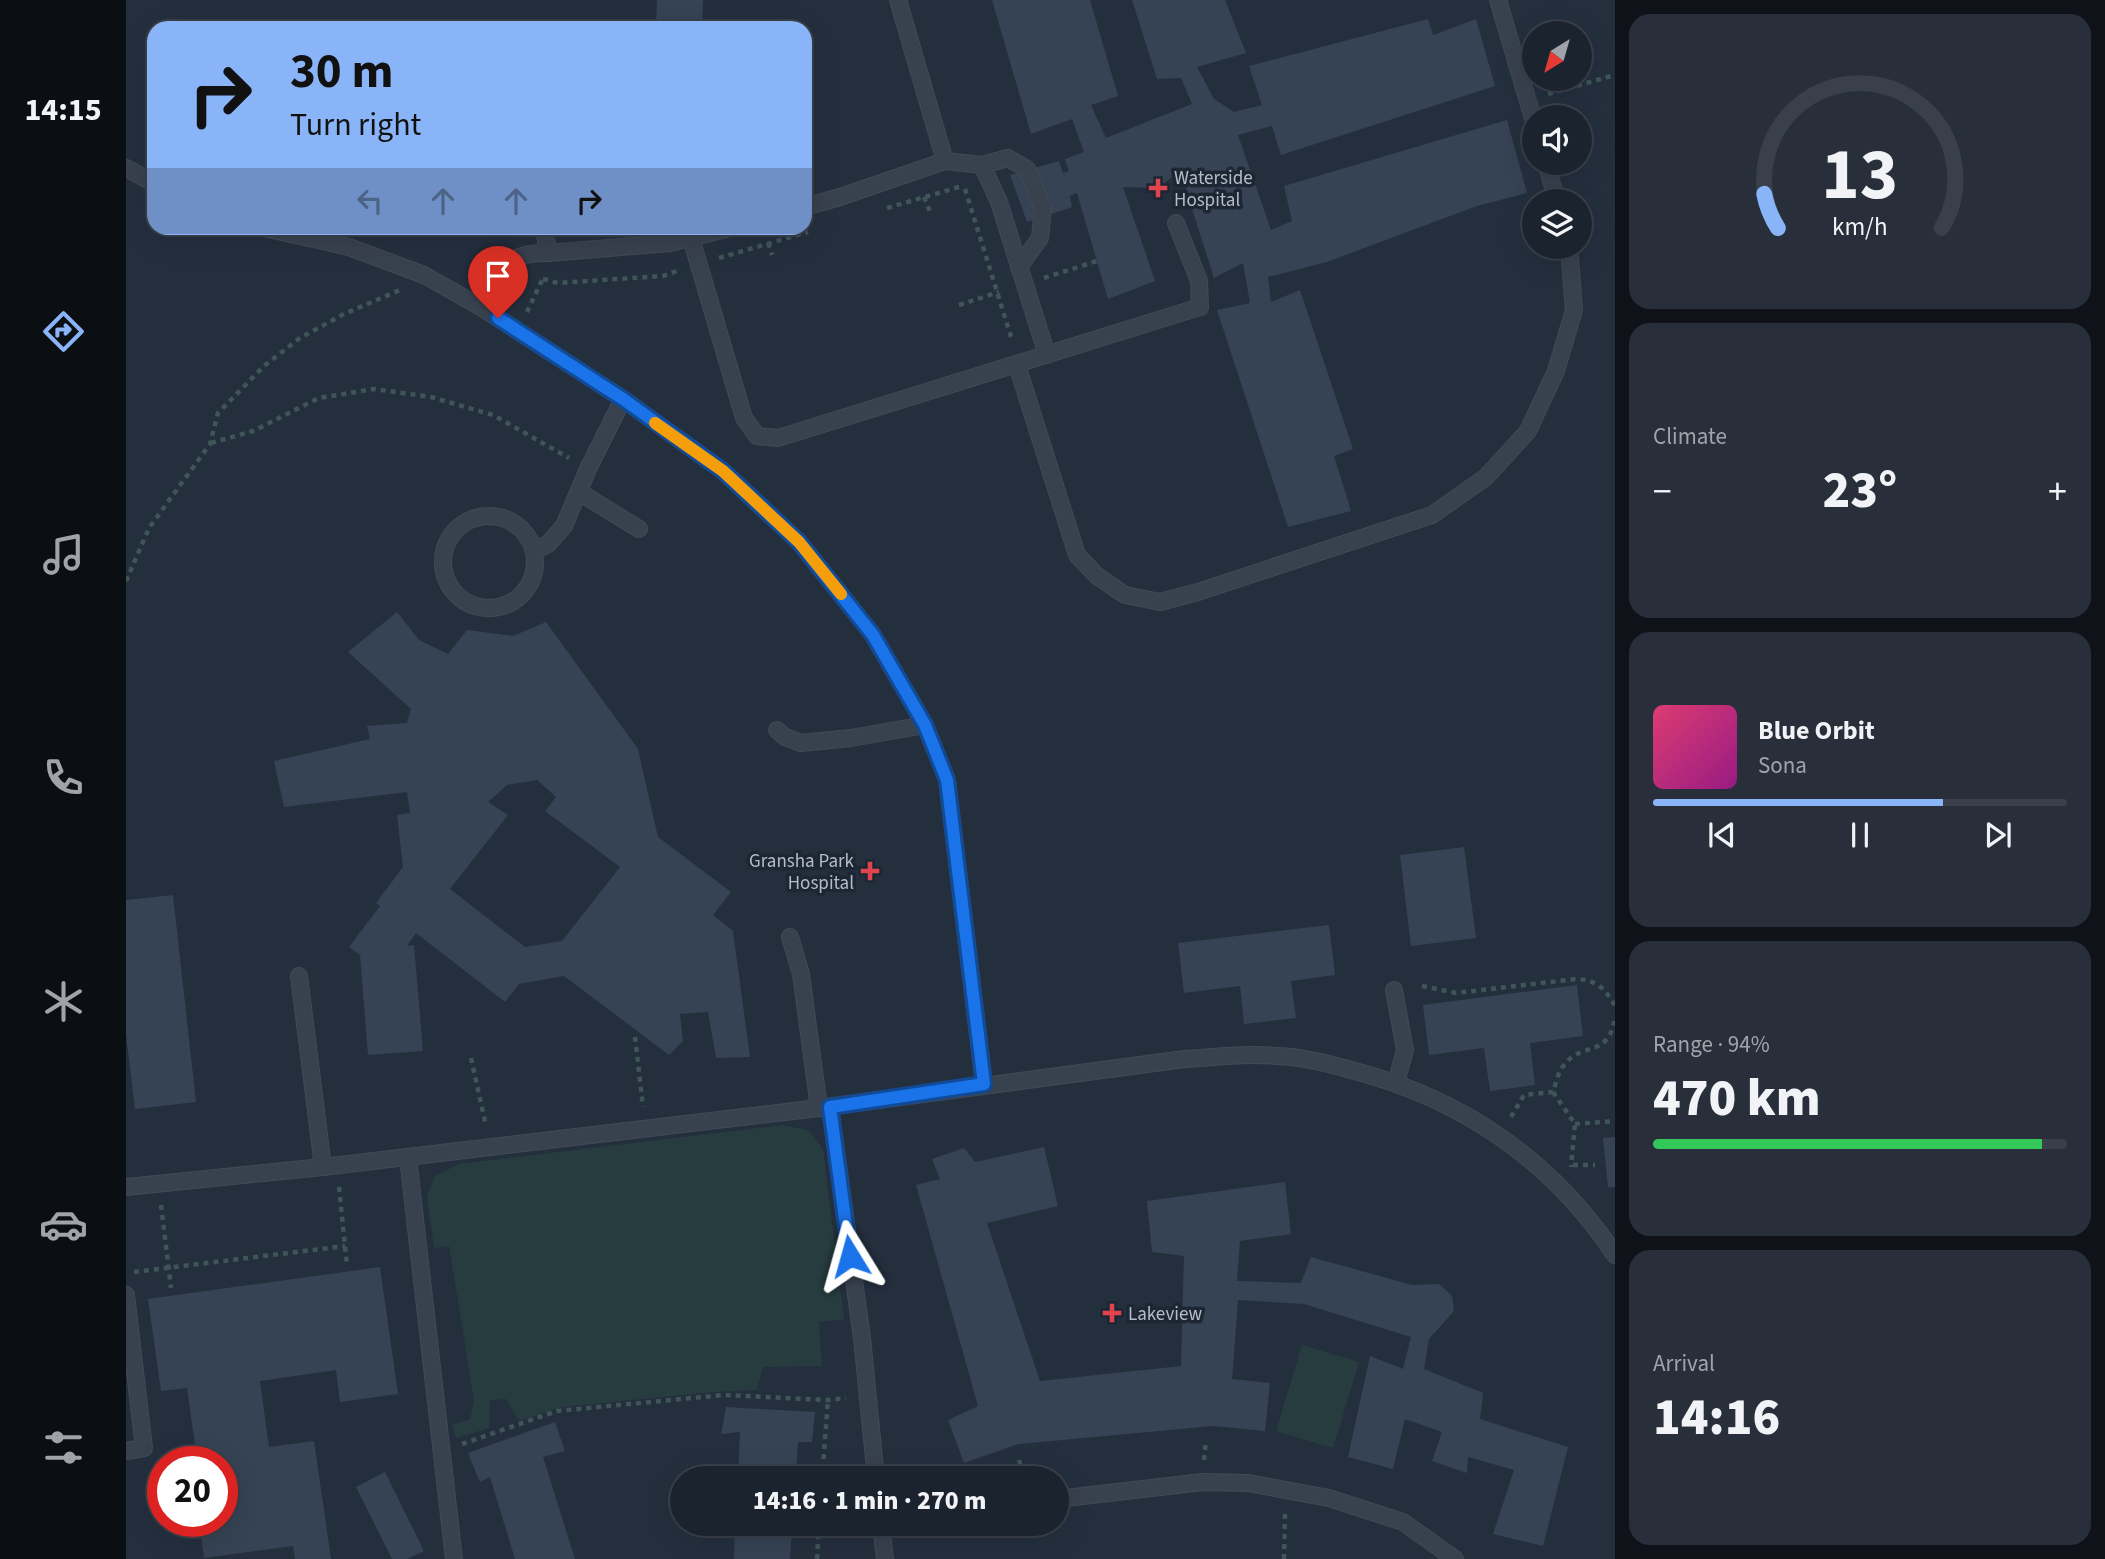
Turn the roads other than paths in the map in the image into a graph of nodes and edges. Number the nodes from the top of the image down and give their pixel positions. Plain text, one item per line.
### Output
1 (898, 0) edge
2 (1498, 0) edge
3 (1529, 105) edge
4 (945, 161) junction
5 (982, 164) junction
6 (126, 168) edge
7 (147, 179) edge
8 (812, 205) edge
9 (1176, 223) dead end
10 (295, 235) edge
11 (545, 235) edge
12 (703, 235) edge
13 (691, 238) junction
14 (548, 253) junction
15 (1570, 259) edge
16 (1020, 267) junction
17 (479, 306) junction
18 (1047, 355) junction
19 (1017, 365) junction
20 (623, 399) junction
21 (579, 492) junction
22 (639, 529) dead end
23 (534, 551) junction
24 (925, 725) junction
25 (777, 730) dead end
26 (790, 937) dead end
27 (299, 976) dead end
28 (1394, 990) dead end
29 (1396, 1083) junction
30 (984, 1084) junction
31 (824, 1108) junction
32 (408, 1158) junction
33 (330, 1167) junction
34 (126, 1187) edge
35 (1615, 1255) edge
36 (126, 1294) edge
37 (126, 1451) edge
38 (875, 1466) edge
39 (1069, 1498) edge
40 (882, 1536) edge
41 (454, 1559) edge
42 (885, 1559) edge
43 (1455, 1559) edge

1 - 4 lane
2 - 3 lane
4 - 5 lane
4 - 8 lane
5 - 16 lane
5 - 16 lane
6 - 7 lane
9 - 18 lane
10 - 17 lane
11 - 14 lane
12 - 13 lane
13 - 14 lane
13 - 19 lane
14 - 17 lane
15 - 19 lane
16 - 18 lane
17 - 20 lane
18 - 19 lane
20 - 21 lane
20 - 24 lane
21 - 22 lane
21 - 23 lane
23 - 23 lane
24 - 25 lane
24 - 30 lane
26 - 31 lane
27 - 33 lane
28 - 29 lane
29 - 30 lane
29 - 35 lane
30 - 31 lane
31 - 32 lane
31 - 38 lane
32 - 33 lane
32 - 41 lane
33 - 34 lane
36 - 37 lane
39 - 43 lane
40 - 42 lane

